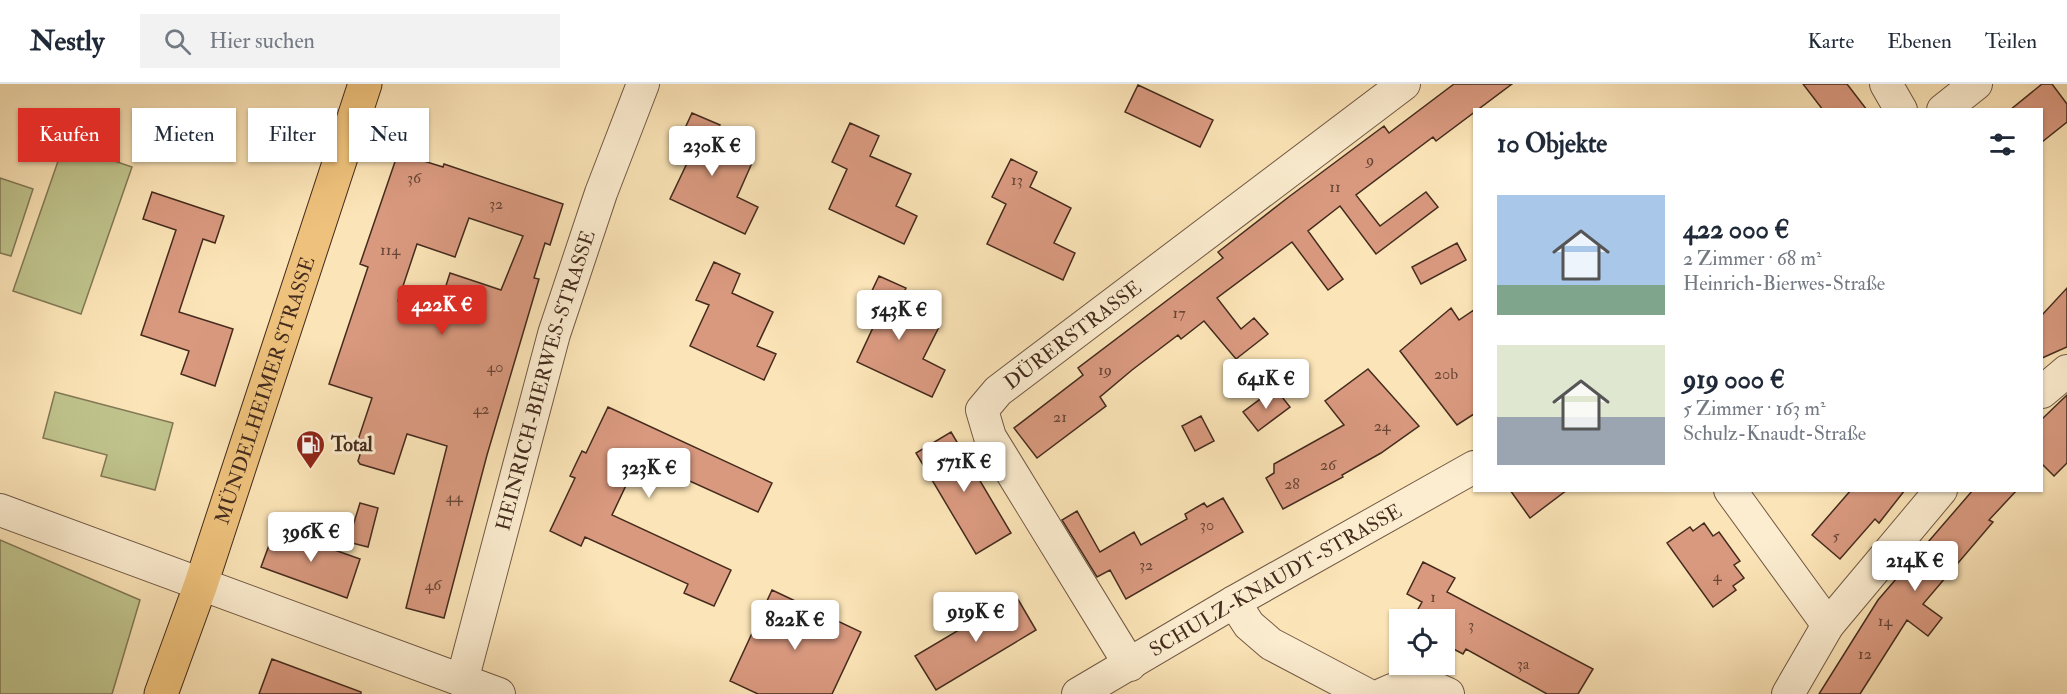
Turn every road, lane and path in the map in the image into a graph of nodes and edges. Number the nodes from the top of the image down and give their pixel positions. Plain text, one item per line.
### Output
1 (365, 84) edge
2 (643, 84) edge
3 (1404, 84) edge
4 (1886, 84) edge
5 (1976, 84) edge
6 (1900, 108) edge
7 (1946, 108) edge
8 (2067, 371) edge
9 (2043, 391) edge
10 (1473, 468) edge
11 (1731, 492) edge
12 (1939, 492) edge
13 (0, 510) edge
14 (201, 584) junction
15 (1234, 602) junction
16 (1828, 624) junction
17 (1131, 665) junction
18 (462, 681) junction
19 (161, 694) edge
20 (499, 694) edge
21 (1078, 694) edge
22 (1366, 694) edge
23 (1383, 694) edge
24 (1448, 694) edge
25 (1788, 694) edge

1 - 14 main road, MÜNDELHEIMER STRASSE
2 - 18 street, HEINRICH-BIERWES-STRASSE
3 - 17 street, DÜRERSTRASSE
4 - 6 street
5 - 7 street
8 - 9 street
10 - 15 street, SCHULZ-KNAUDT-STRASSE
11 - 16 street
12 - 16 street
13 - 14 street
14 - 18 street
14 - 19 main road, MÜNDELHEIMER STRASSE
15 - 17 street, SCHULZ-KNAUDT-STRASSE
15 - 22 street
16 - 25 street
17 - 21 street, SCHULZ-KNAUDT-STRASSE
18 - 20 street
23 - 24 street

